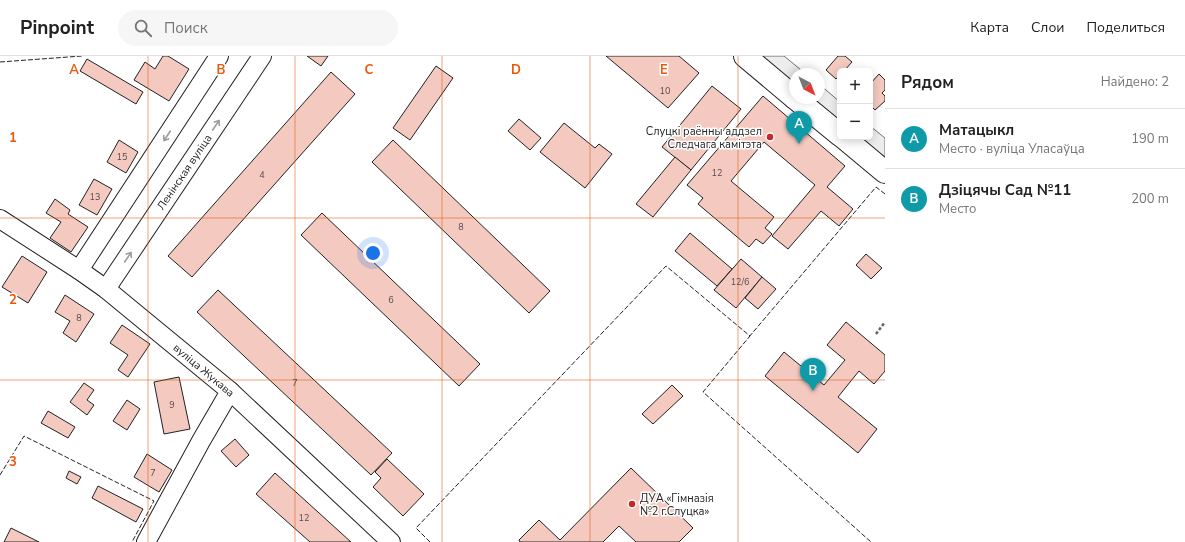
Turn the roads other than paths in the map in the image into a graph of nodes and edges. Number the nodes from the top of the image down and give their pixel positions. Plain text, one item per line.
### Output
1 (219, 56) edge
2 (262, 56) edge
3 (745, 56) edge
4 (789, 93) edge
5 (802, 104) edge
6 (837, 133) edge
7 (847, 140) edge
8 (885, 172) edge
9 (0, 219) edge
10 (79, 270) junction
11 (106, 289) junction
12 (230, 391) junction
13 (146, 542) edge
14 (391, 542) edge

1 -> 10 street
11 -> 2 street, Ленінская вуліца
3 - 4 main road
5 - 6 main road
7 - 8 main road
9 - 10 street, вуліца Жукава
10 - 11 street, вуліца Жукава
11 - 12 street, вуліца Жукава
12 - 13 street
12 - 14 street, вуліца Жукава

